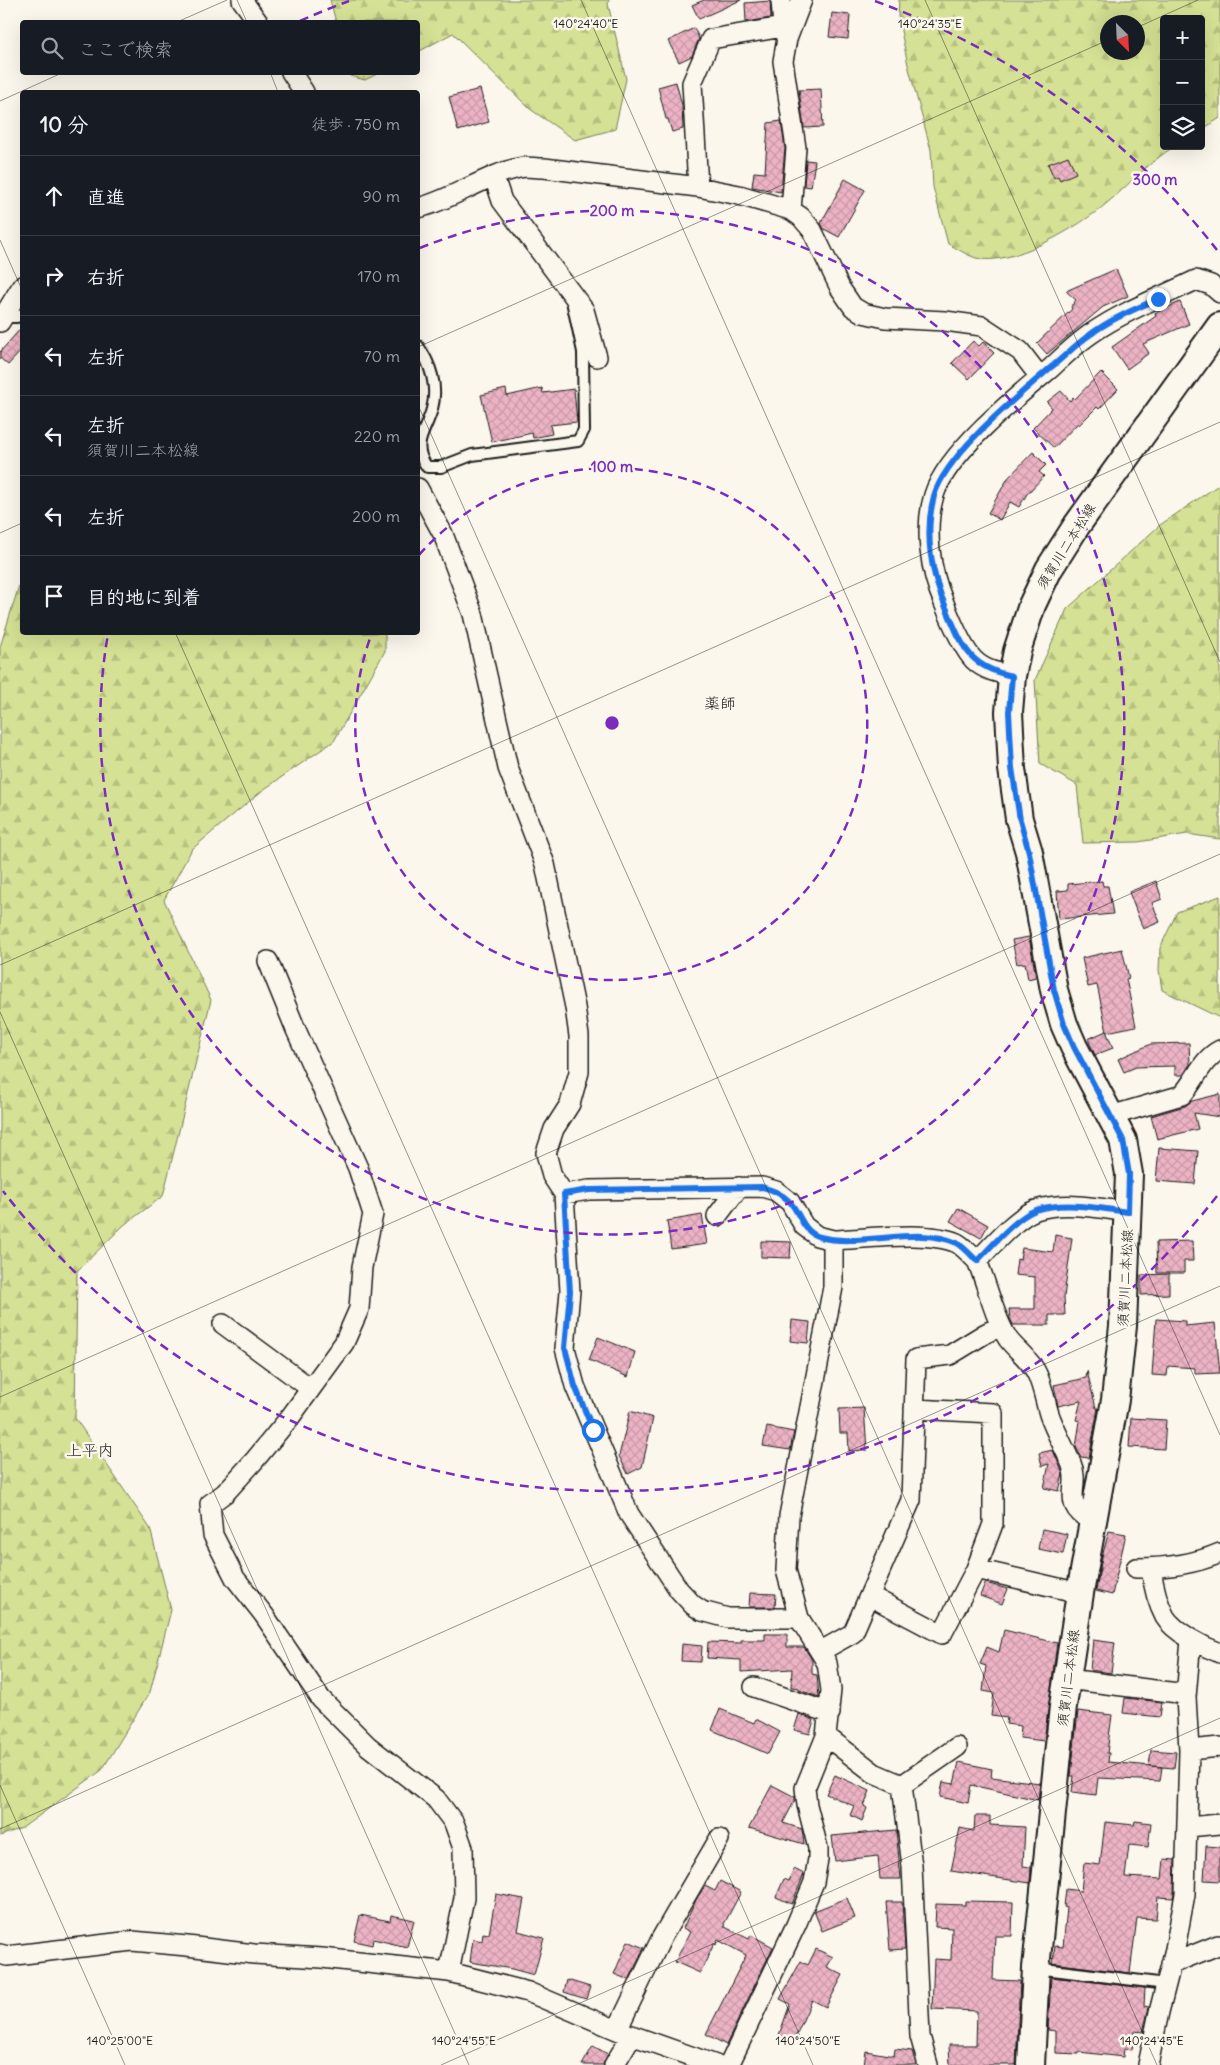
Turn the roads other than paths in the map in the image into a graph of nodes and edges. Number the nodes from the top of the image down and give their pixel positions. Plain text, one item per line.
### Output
1 (242, 0) edge
2 (781, 0) edge
3 (802, 0) edge
4 (257, 20) edge
5 (785, 33) junction
6 (293, 75) edge
7 (303, 90) edge
8 (494, 177) junction
9 (698, 187) junction
10 (420, 209) edge
11 (791, 210) junction
12 (20, 289) edge
13 (570, 291) junction
14 (1220, 293) edge
15 (20, 315) edge
16 (1, 318) edge
17 (1220, 326) edge
18 (420, 349) edge
19 (597, 357) dead end
20 (1040, 378) junction
21 (420, 440) edge
22 (420, 440) edge
23 (420, 458) edge
24 (420, 458) edge
25 (420, 492) edge
26 (1012, 676) junction
27 (268, 961) dead end
28 (1220, 1050) edge
29 (1110, 1116) junction
30 (739, 1187) junction
31 (564, 1194) junction
32 (1128, 1212) junction
33 (717, 1216) dead end
34 (833, 1240) junction
35 (977, 1261) junction
36 (223, 1324) dead end
37 (1001, 1326) junction
38 (310, 1388) junction
39 (914, 1408) junction
40 (1093, 1522) junction
41 (1220, 1553) edge
42 (976, 1568) junction
43 (1080, 1593) junction
44 (870, 1596) junction
45 (799, 1618) junction
46 (1191, 1640) junction
47 (821, 1651) junction
48 (1220, 1654) edge
49 (1067, 1680) junction
50 (754, 1687) dead end
51 (1186, 1697) junction
52 (830, 1712) junction
53 (826, 1736) junction
54 (957, 1747) dead end
55 (1220, 1747) edge
56 (1189, 1750) junction
57 (902, 1785) junction
58 (1220, 1824) edge
59 (1188, 1827) junction
60 (719, 1839) dead end
61 (1218, 1945) dead end
62 (0, 1954) edge
63 (1171, 1964) junction
64 (1036, 1968) junction
65 (449, 1972) junction
66 (1166, 1984) junction
67 (625, 2033) junction
68 (684, 2060) edge
69 (614, 2065) edge
70 (716, 2065) edge
71 (728, 2065) edge
72 (928, 2065) edge
73 (1031, 2065) edge
74 (1148, 2065) edge

1 - 4 street
2 - 5 street
3 - 5 street
5 - 9 street
5 - 11 street
6 - 7 street
8 - 9 street
8 - 10 street
8 - 13 street
9 - 11 street
11 - 20 street
12 - 16 street
13 - 19 street
13 - 24 lane
14 - 20 street
15 - 16 lane
17 - 26 main road, 須賀川二本松線
18 - 21 lane
20 - 26 street
22 - 23 lane
25 - 31 street
26 - 29 main road, 須賀川二本松線
27 - 38 street
28 - 29 street
29 - 32 main road, 須賀川二本松線
30 - 31 street
30 - 33 street
30 - 34 street
31 - 45 street
32 - 35 street
32 - 40 main road, 須賀川二本松線
34 - 35 street
34 - 45 street
35 - 37 street
36 - 38 street
37 - 39 street
37 - 40 street
38 - 65 street
39 - 42 street
39 - 44 street
40 - 43 main road, 須賀川二本松線
41 - 46 street
42 - 43 street
42 - 44 street
43 - 49 main road, 須賀川二本松線
44 - 47 street
45 - 47 street
46 - 48 street
46 - 51 street
47 - 52 street
49 - 51 street
49 - 64 main road, 須賀川二本松線
50 - 52 street
51 - 56 street
52 - 53 street
53 - 57 street
53 - 71 street
54 - 57 street
55 - 56 street
56 - 59 street
57 - 72 street
58 - 59 street
59 - 63 street
60 - 67 street
61 - 63 street
62 - 65 street
63 - 66 street
64 - 66 lane
64 - 73 main road, 須賀川二本松線
65 - 67 street
66 - 74 street
67 - 68 street
67 - 69 street
68 - 70 street

